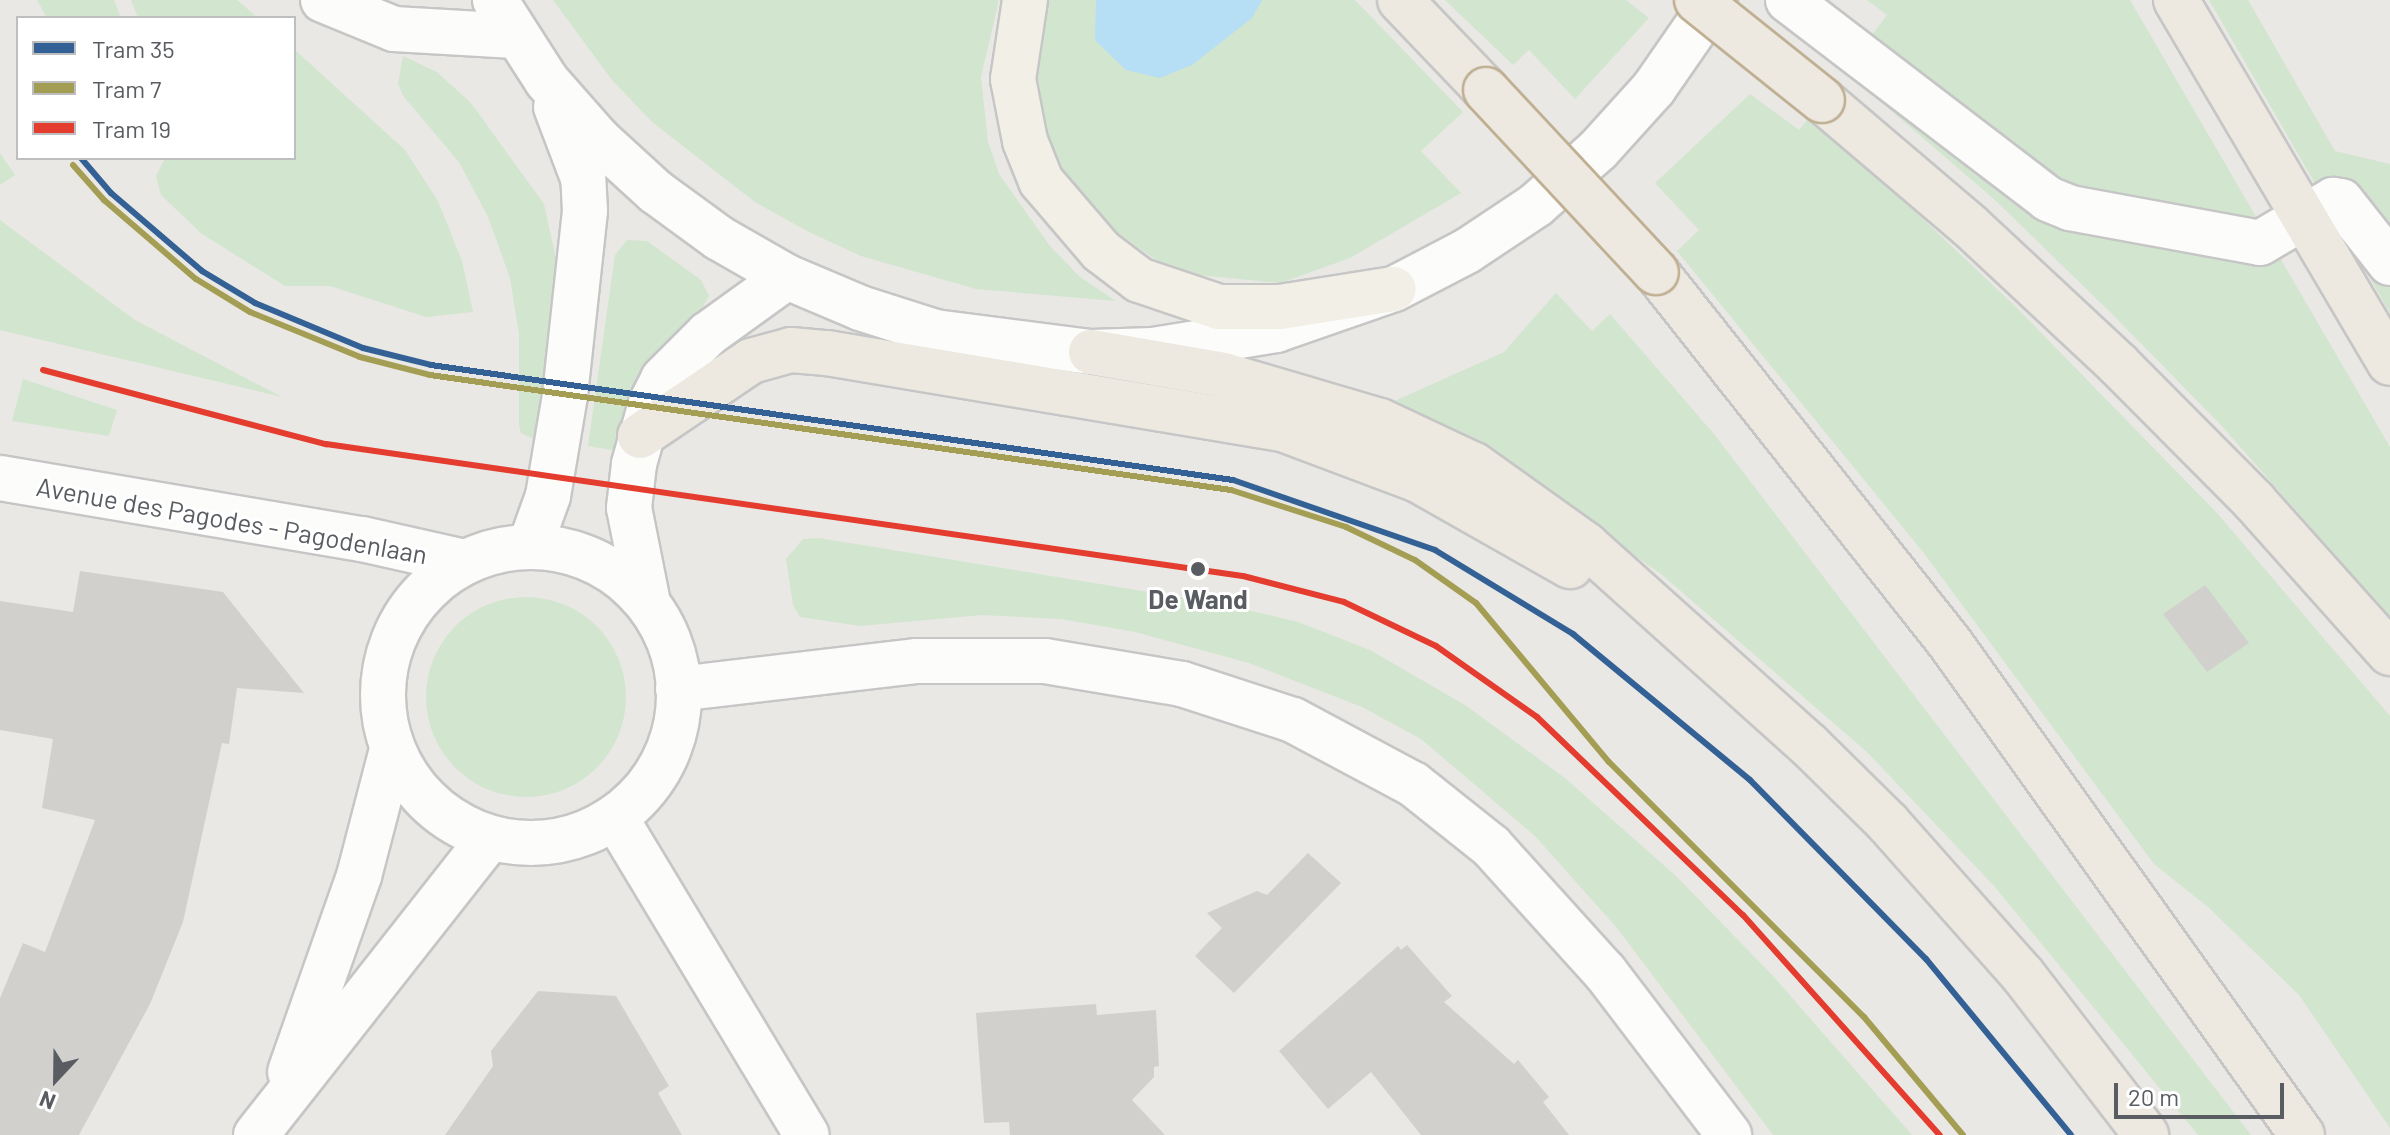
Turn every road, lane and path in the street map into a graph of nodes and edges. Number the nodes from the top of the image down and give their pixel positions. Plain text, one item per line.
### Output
1 (323, 0) edge
2 (1025, 0) edge
3 (1400, 0) edge
4 (1697, 0) edge
5 (1715, 0) edge
6 (1788, 0) edge
7 (2176, 0) edge
8 (505, 18) edge
9 (547, 81) junction
10 (2303, 219) junction
11 (2390, 263) edge
12 (787, 277) junction
13 (1394, 289) junction
14 (1091, 352) junction
15 (2390, 363) edge
16 (640, 436) junction
17 (0, 478) edge
18 (530, 546) junction
19 (464, 562) junction
20 (648, 603) junction
21 (2390, 653) edge
22 (1712, 658) junction
23 (678, 689) junction
24 (392, 749) junction
25 (615, 817) junction
26 (490, 838) junction
27 (267, 1120) edge
28 (807, 1135) edge
29 (1729, 1135) edge
30 (2146, 1135) edge
31 (2302, 1135) edge

1 - 8 street
2 - 13 main road
3 - 31 highway, bridge
4 - 21 highway, bridge
5 - 13 street
6 - 10 street
7 - 10 highway
8 - 9 street
9 - 12 street
9 - 18 street
10 - 11 street
10 - 15 highway
12 - 14 street
12 - 16 street
13 - 14 street
14 - 22 highway
16 - 20 street
16 - 22 highway
17 - 19 street, Avenue des Pagodes - Pagodenlaan
18 - 19 street
18 - 20 street
19 - 24 street
20 - 23 street
22 - 30 highway
23 - 25 street
23 - 29 street
24 - 26 street
24 - 27 street
25 - 26 street
25 - 28 street
26 - 27 street

